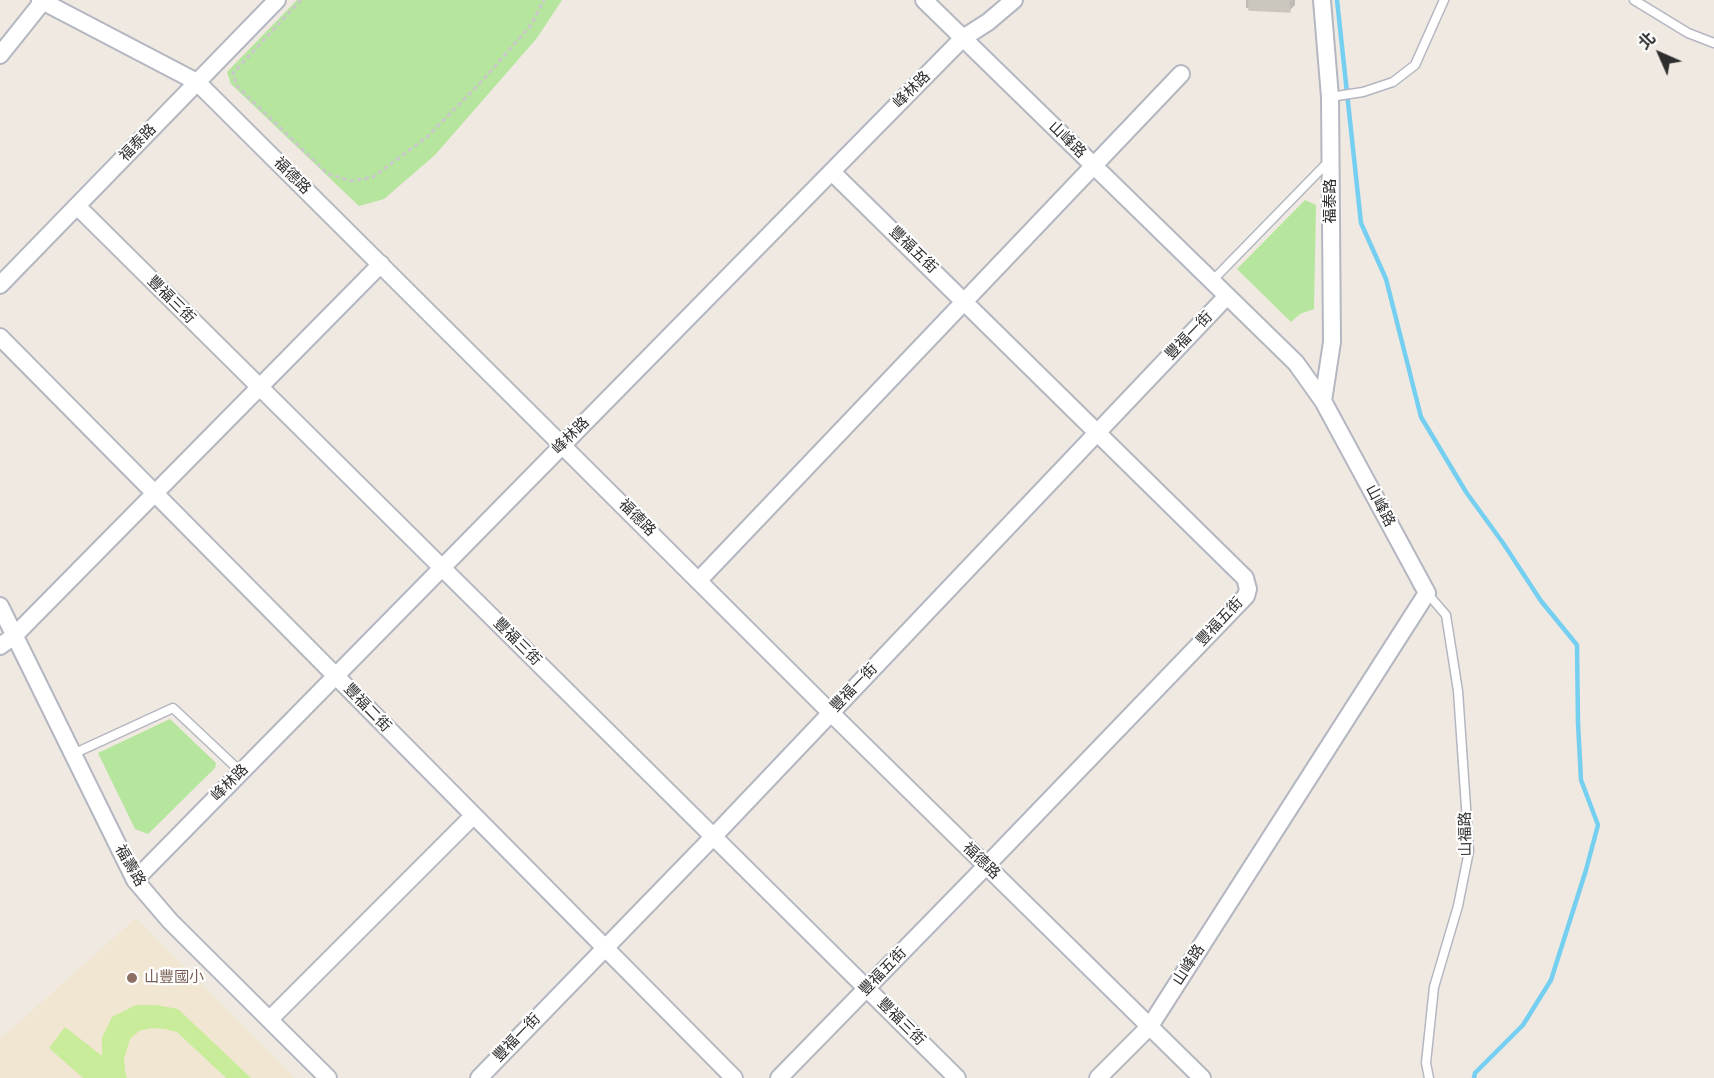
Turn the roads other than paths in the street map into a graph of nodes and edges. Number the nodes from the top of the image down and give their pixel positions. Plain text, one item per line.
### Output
1 (42, 0) edge
2 (277, 0) edge
3 (924, 0) edge
4 (1014, 0) edge
5 (1322, 0) edge
6 (1444, 0) edge
7 (1634, 0) edge
8 (963, 38) junction
9 (1714, 43) edge
10 (0, 55) edge
11 (1181, 74) dead end
12 (197, 82) junction
13 (1330, 97) junction
14 (1331, 159) junction
15 (1093, 165) junction
16 (832, 172) junction
17 (77, 206) junction
18 (381, 264) junction
19 (1212, 281) junction
20 (0, 285) edge
21 (1227, 296) junction
22 (964, 300) junction
23 (0, 337) edge
24 (260, 388) junction
25 (1323, 401) junction
26 (1098, 432) junction
27 (563, 445) junction
28 (156, 494) junction
29 (441, 567) junction
30 (699, 580) junction
31 (1427, 593) junction
32 (0, 606) edge
33 (14, 636) junction
34 (0, 646) edge
35 (336, 676) junction
36 (831, 713) junction
37 (73, 754) junction
38 (241, 772) junction
39 (473, 816) junction
40 (713, 837) junction
41 (986, 866) junction
42 (135, 880) junction
43 (605, 947) junction
44 (867, 988) junction
45 (270, 1019) junction
46 (1150, 1026) junction
47 (328, 1078) edge
48 (479, 1078) edge
49 (734, 1078) edge
50 (779, 1078) edge
51 (957, 1078) edge
52 (1098, 1078) edge
53 (1202, 1078) edge
54 (1429, 1078) edge

1 - 10 street
1 - 12 street, 福德路
2 - 12 street, 福泰路
3 - 8 street, 山峰路
4 - 8 street, 峰林路
5 - 13 street, 福泰路
6 - 13 lane
7 - 9 lane
8 - 15 street, 山峰路
8 - 16 street, 峰林路
11 - 15 street
12 - 17 street, 福泰路
12 - 18 street, 福德路
13 - 14 street, 福泰路
14 - 19 lane
14 - 25 street, 福泰路
15 - 19 street, 山峰路
15 - 22 street
16 - 22 street, 豐福五街
16 - 27 street, 峰林路
17 - 20 street, 福泰路
17 - 24 street, 豐福三街
18 - 24 street
18 - 27 street, 福德路
19 - 21 street, 山峰路
21 - 25 street, 山峰路
21 - 26 street, 豐福一街
22 - 26 street, 豐福五街
22 - 30 street
23 - 28 street, 豐福二街
24 - 28 street
24 - 29 street, 豐福三街
25 - 31 street, 山峰路
26 - 36 street, 豐福一街
26 - 41 street, 豐福五街
27 - 29 street, 峰林路
27 - 30 street, 福德路
28 - 33 street
28 - 35 street, 豐福二街
29 - 35 street, 峰林路
29 - 40 street, 豐福三街
30 - 36 street, 福德路
31 - 46 street, 山峰路
31 - 54 lane, 山福路
32 - 33 street, 福壽路
33 - 34 street
33 - 37 street, 福壽路
35 - 38 street, 峰林路
35 - 39 street, 豐福二街
36 - 40 street, 豐福一街
36 - 41 street, 福德路
37 - 38 lane
37 - 42 street, 福壽路
38 - 42 street, 峰林路
39 - 43 street, 豐福二街
39 - 45 street
40 - 43 street, 豐福一街
40 - 44 street, 豐福三街
41 - 44 street, 豐福五街
41 - 46 street, 福德路
42 - 45 street, 福壽路
43 - 48 street, 豐福一街
43 - 49 street, 豐福二街
44 - 50 street, 豐福五街
44 - 51 street, 豐福三街
45 - 47 street, 福壽路
46 - 52 street, 山峰路
46 - 53 street, 福德路

